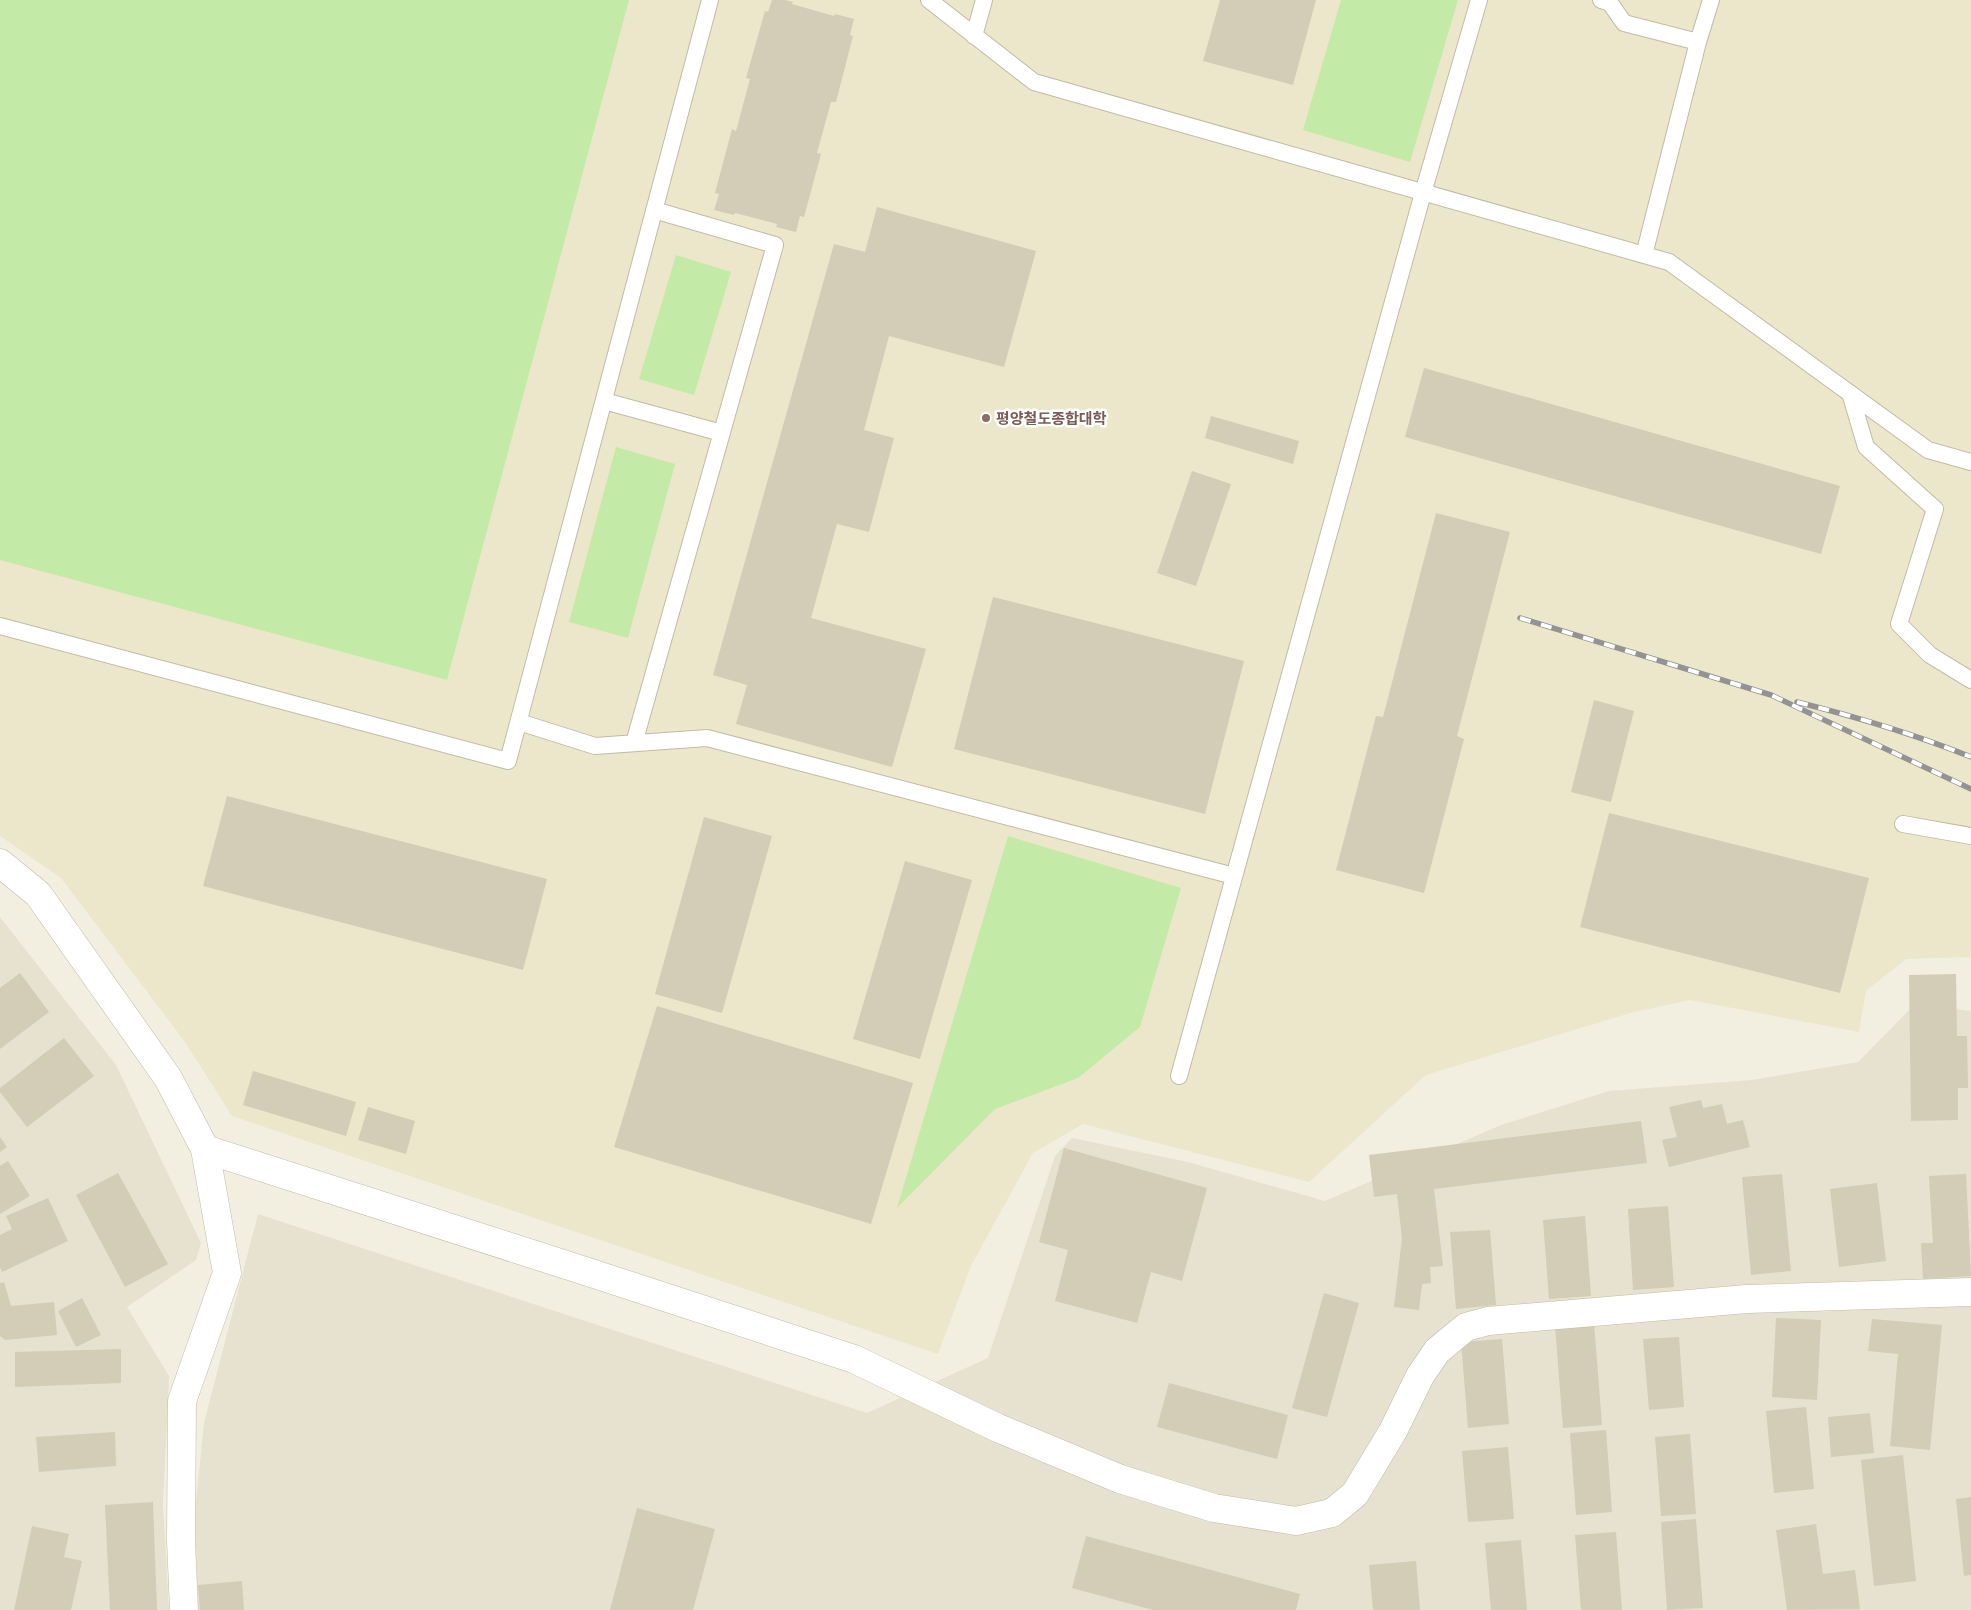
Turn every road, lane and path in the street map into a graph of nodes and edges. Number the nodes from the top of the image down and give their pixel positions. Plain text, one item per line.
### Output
1 (710, 0) edge
2 (929, 0) edge
3 (984, 0) edge
4 (1479, 0) edge
5 (1602, 0) edge
6 (1711, 0) edge
7 (974, 36) junction
8 (1698, 42) junction
9 (1424, 192) junction
10 (654, 210) junction
11 (1644, 255) junction
12 (1850, 393) junction
13 (604, 401) junction
14 (722, 433) junction
15 (1971, 462) edge
16 (0, 626) edge
17 (1971, 680) edge
18 (519, 722) junction
19 (634, 743) junction
20 (1903, 824) dead end
21 (1971, 836) edge
22 (0, 863) edge
23 (1234, 876) junction
24 (1179, 1076) dead end
25 (205, 1149) junction
26 (1971, 1292) edge
27 (184, 1610) edge

1 - 10 lane
2 - 7 lane
3 - 7 lane
4 - 9 lane
5 - 8 lane
6 - 8 lane
7 - 9 lane
8 - 11 lane
9 - 11 lane
9 - 23 lane
10 - 13 lane
10 - 14 lane
11 - 12 lane
12 - 15 lane
12 - 17 lane
13 - 14 lane
13 - 18 lane
14 - 19 lane
16 - 18 lane
18 - 19 lane
19 - 23 lane
20 - 21 lane
22 - 25 street
23 - 24 lane
25 - 26 street
25 - 27 street

